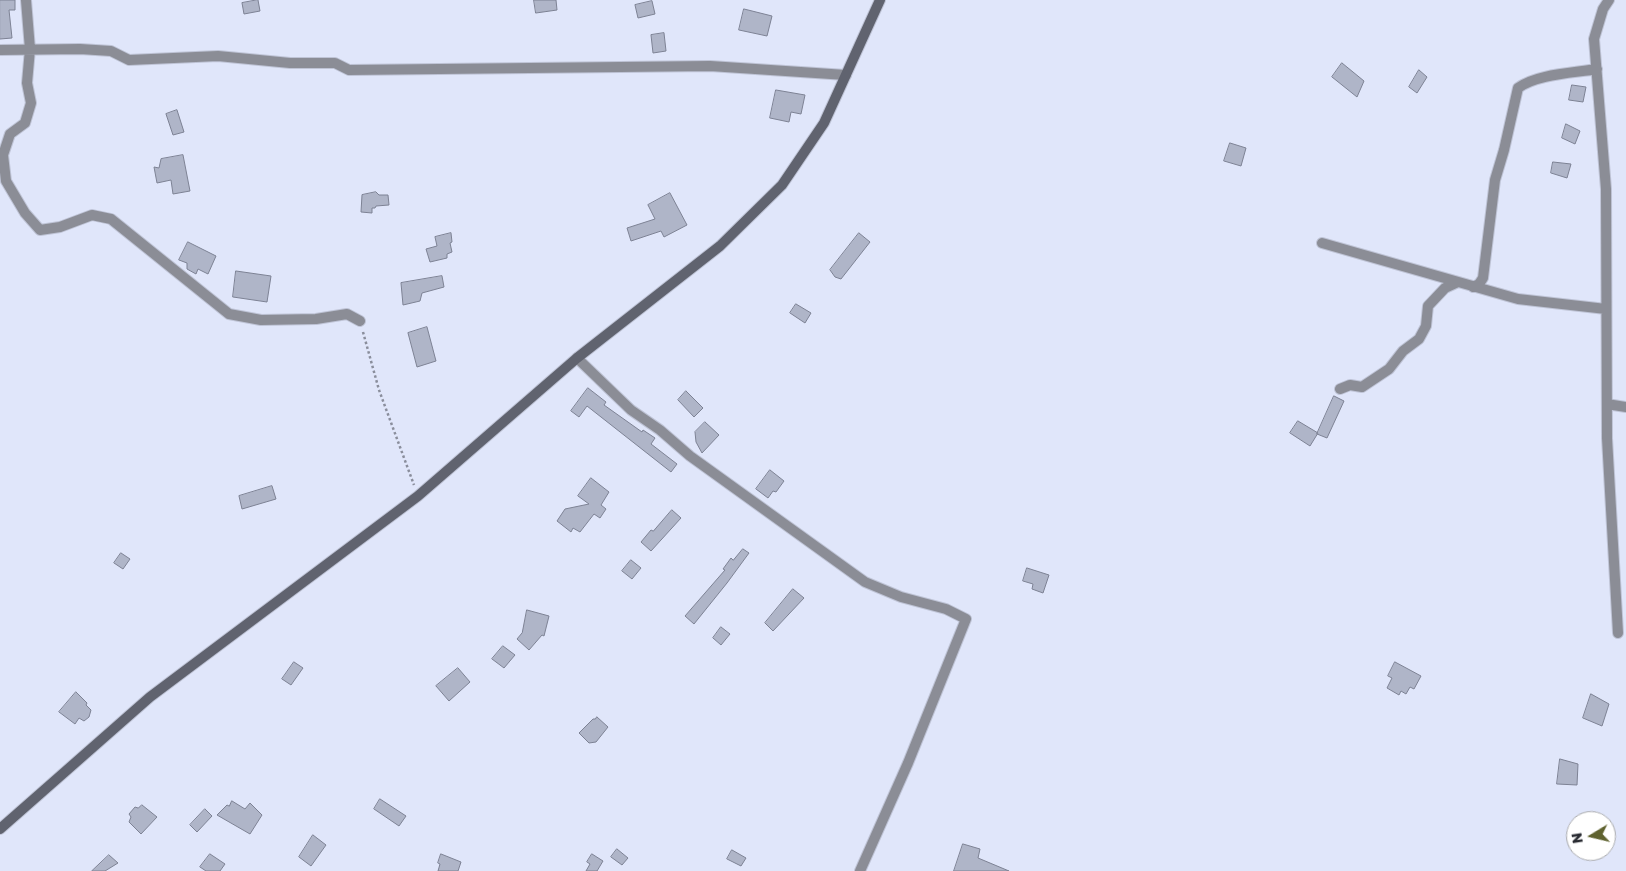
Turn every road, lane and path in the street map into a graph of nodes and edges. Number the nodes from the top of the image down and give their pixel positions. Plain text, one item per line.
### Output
1 (26, 0) edge
2 (880, 0) edge
3 (1609, 0) edge
4 (30, 49) junction
5 (0, 50) edge
6 (1597, 69) junction
7 (846, 74) junction
8 (1322, 243) dead end
9 (1458, 282) junction
10 (1473, 287) junction
11 (1606, 309) junction
12 (360, 321) joint
13 (577, 358) junction
14 (1340, 389) dead end
15 (1607, 404) junction
16 (1626, 407) edge
17 (418, 496) junction
18 (1618, 633) dead end
19 (0, 829) edge
20 (860, 871) edge

1 - 4 street
2 - 7 street
3 - 6 street
4 - 5 street
4 - 7 street
4 - 12 street
6 - 10 street
6 - 11 street
7 - 13 street
8 - 9 street
9 - 10 street
9 - 14 street
10 - 11 street
11 - 15 street
12 - 17 path
13 - 17 street
13 - 20 street
15 - 16 street
15 - 18 street
17 - 19 street

